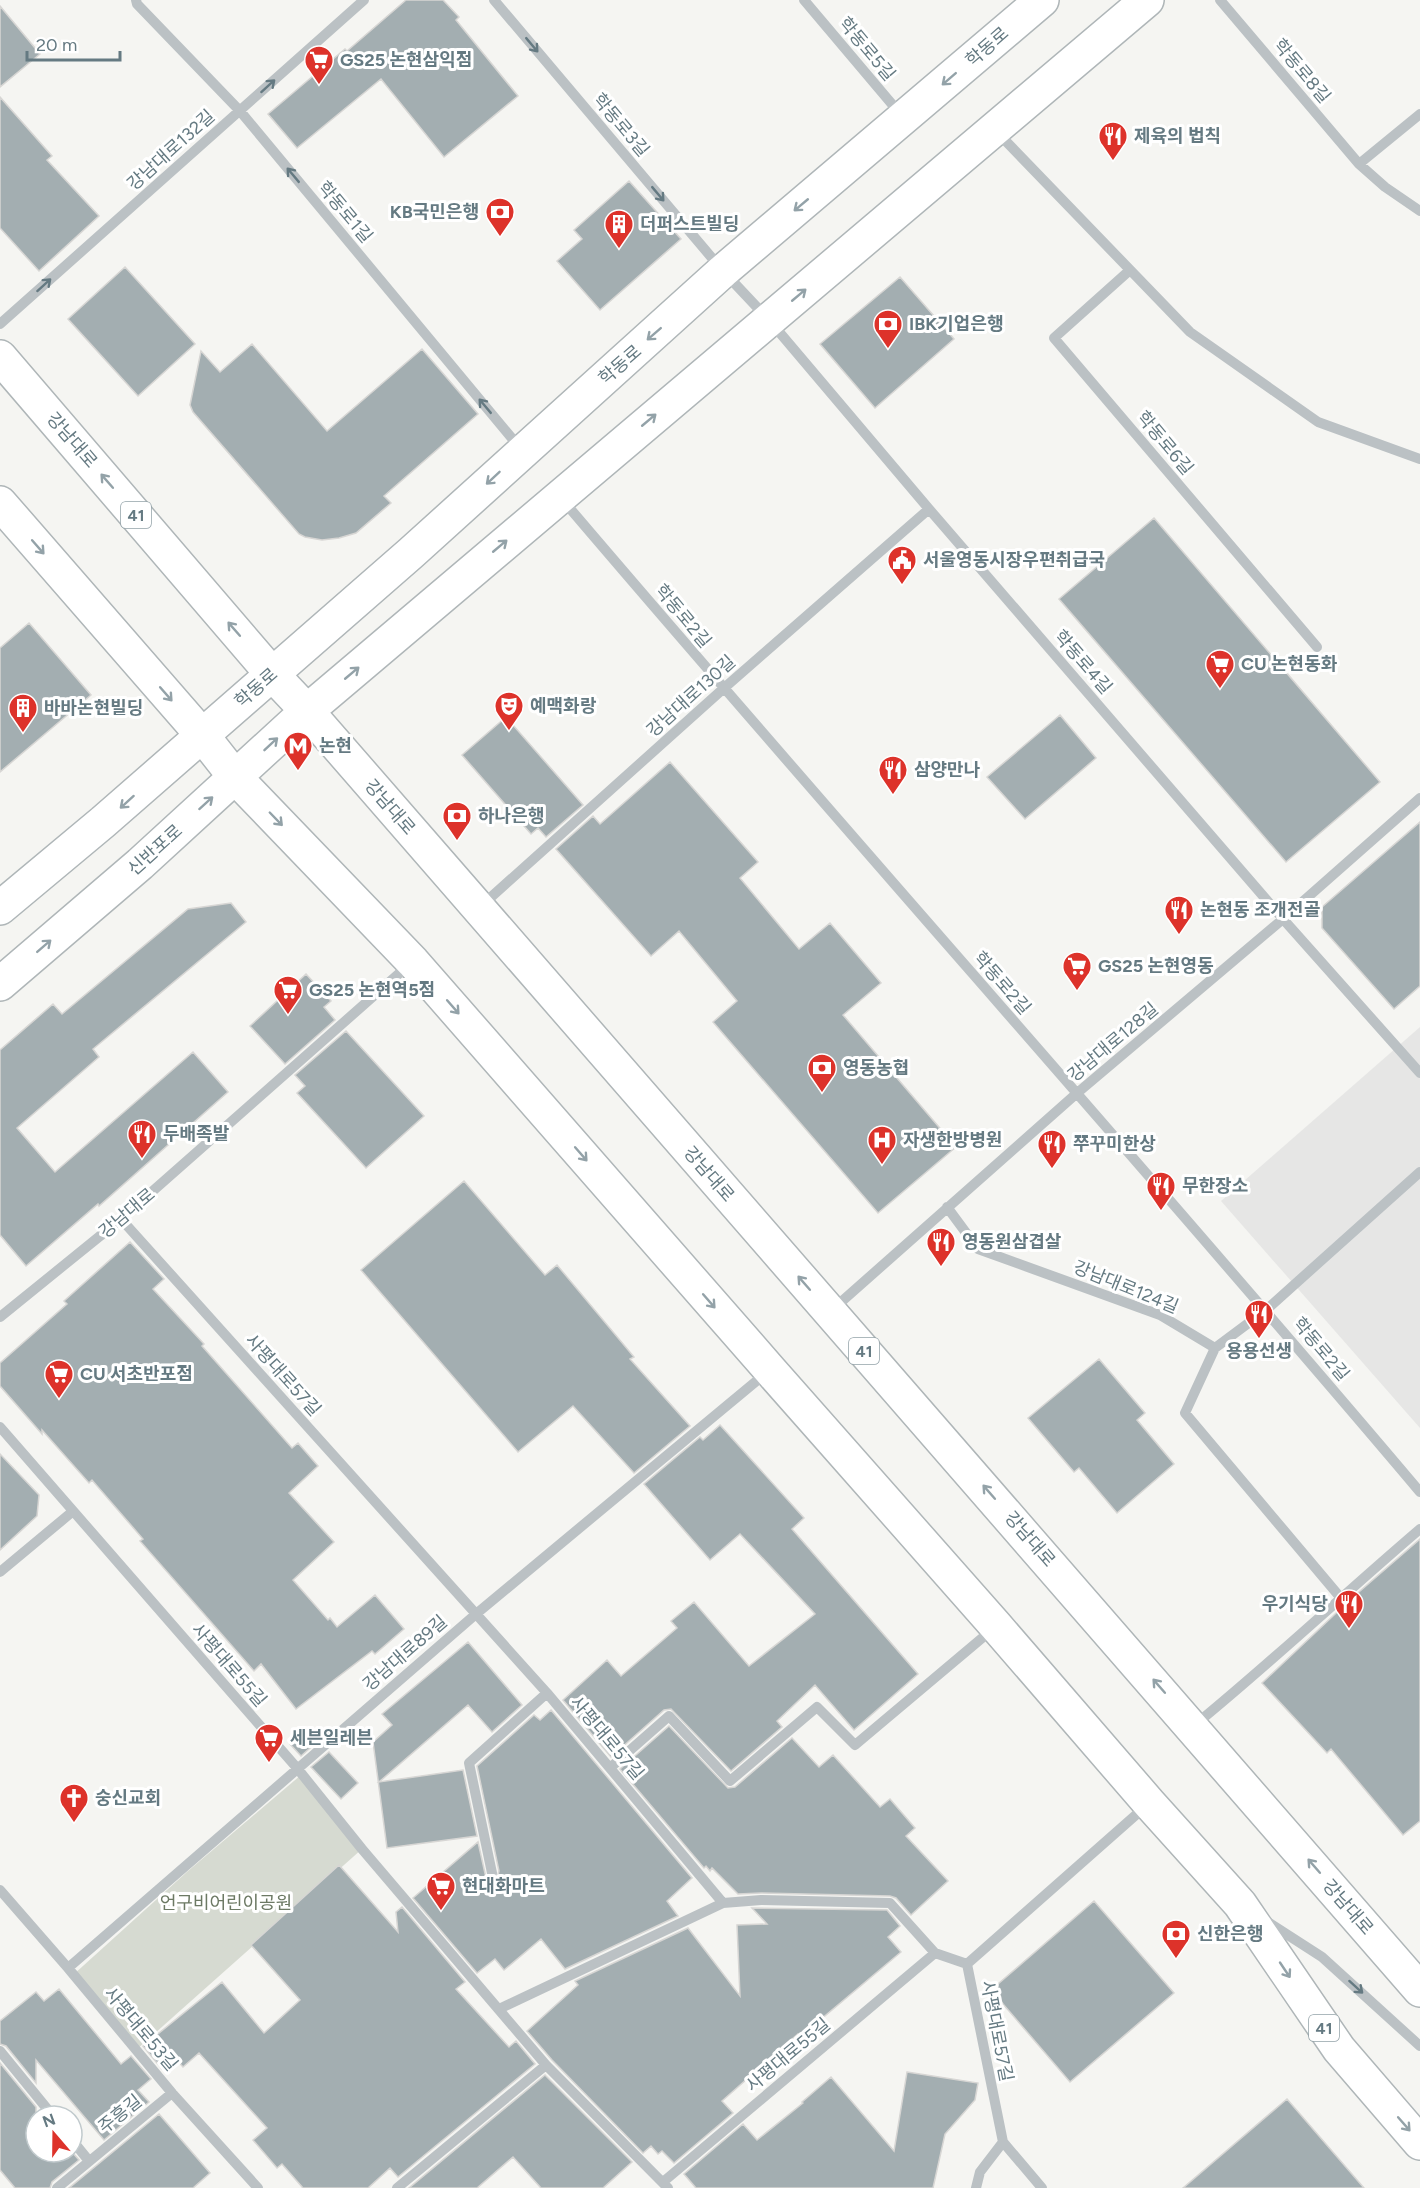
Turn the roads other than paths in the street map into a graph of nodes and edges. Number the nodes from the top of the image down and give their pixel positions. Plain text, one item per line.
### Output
1 (136, 0) edge
2 (364, 0) edge
3 (494, 0) edge
4 (804, 0) edge
5 (1041, 0) edge
6 (1147, 0) edge
7 (1220, 0) edge
8 (240, 111) junction
9 (1420, 114) edge
10 (904, 118) junction
11 (995, 130) junction
12 (1359, 164) junction
13 (1420, 211) edge
14 (1130, 270) junction
15 (723, 271) junction
16 (769, 320) junction
17 (0, 324) edge
18 (0, 357) edge
19 (523, 451) junction
20 (1420, 459) edge
21 (559, 496) junction
22 (0, 503) edge
23 (929, 509) junction
24 (1317, 647) dead end
25 (272, 674) junction
26 (723, 689) junction
27 (307, 711) junction
28 (202, 735) junction
29 (235, 777) junction
30 (1420, 798) edge
31 (0, 908) edge
32 (477, 909) junction
33 (1283, 919) junction
34 (413, 962) junction
35 (0, 984) edge
36 (1420, 1073) edge
37 (1076, 1094) junction
38 (1420, 1172) edge
39 (947, 1208) junction
40 (121, 1218) junction
41 (1266, 1310) junction
42 (829, 1312) junction
43 (0, 1317) edge
44 (1215, 1348) junction
45 (770, 1370) junction
46 (0, 1427) edge
47 (1420, 1492) edge
48 (72, 1512) junction
49 (1420, 1529) edge
50 (0, 1572) edge
51 (1341, 1597) junction
52 (476, 1614) junction
53 (996, 1626) junction
54 (547, 1693) junction
55 (1193, 1726) junction
56 (611, 1767) junction
57 (297, 1768) junction
58 (1149, 1803) junction
59 (492, 1873) dead end
60 (0, 1890) edge
61 (723, 1903) junction
62 (1240, 1904) junction
63 (935, 1953) junction
64 (967, 1964) junction
65 (68, 1968) junction
66 (1420, 1990) edge
67 (499, 2009) junction
68 (1420, 2046) edge
69 (0, 2052) edge
70 (546, 2065) junction
71 (172, 2093) junction
72 (43, 2104) edge
73 (1003, 2142) junction
74 (1420, 2143) edge
75 (84, 2154) edge
76 (90, 2161) junction
77 (665, 2185) edge
78 (57, 2188) edge
79 (258, 2188) edge
80 (397, 2188) edge
81 (976, 2188) edge
82 (1042, 2188) edge

1 - 8 street, 학동로1길
8 -> 2 street, 강남대로132길
3 -> 15 street, 학동로3길
4 - 10 street, 학동로5길
5 -> 10 main road, 학동로
6 - 11 main road
7 - 12 street, 학동로8길
17 -> 8 street, 강남대로132길
19 -> 8 street, 학동로1길
9 - 12 street
10 -> 15 main road, 학동로
11 - 14 street
16 -> 11 main road
12 - 13 street, 학동로8길
14 - 20 street
14 - 24 street, 학동로6길
15 - 16 street, 학동로4길
15 -> 19 main road, 학동로
21 -> 16 main road
16 - 23 street, 학동로4길
25 -> 18 main road, 강남대로 / 41
19 -> 25 main road, 학동로
21 - 26 street, 학동로2길
27 -> 21 main road
22 -> 28 main road, 41
23 - 26 street, 강남대로130길
23 - 33 street, 학동로4길
25 - 27 main road, 강남대로 / 41
25 - 28 main road, 학동로
26 - 32 street, 강남대로130길
26 - 37 street, 학동로2길
29 -> 27 main road, 신반포로
27 - 32 main road, 강남대로 / 41
28 - 29 main road, 41
28 -> 31 main road
29 -> 34 main road, 41
35 -> 29 main road, 신반포로
30 - 33 street, 강남대로128길
42 -> 32 main road, 강남대로 / 41
33 - 36 street, 학동로4길
33 - 37 street, 강남대로128길
34 - 40 street, 강남대로
34 -> 45 main road, 41
37 - 39 street, 강남대로128길
37 - 41 street, 학동로2길
38 - 41 street
39 - 42 street, 강남대로128길
39 - 44 street, 강남대로124길
40 - 43 street, 강남대로
40 - 52 street, 사평대로57길
41 - 44 street
41 - 47 street, 학동로2길
55 -> 42 main road, 강남대로 / 41
44 - 51 street
45 - 52 street, 강남대로89길
45 - 53 main road, 41
46 - 48 street, 사평대로55길
48 - 50 street
48 - 57 street, 사평대로55길
49 - 51 street
51 - 55 street
52 - 54 street, 사평대로57길
52 - 57 street, 강남대로89길
53 - 56 street
53 - 58 main road, 41
54 - 56 street, 사평대로57길
54 - 59 street
66 -> 55 main road, 강남대로 / 41
56 - 61 street, 사평대로57길
57 - 65 street, 강남대로89길
57 - 67 street, 사평대로55길
58 - 62 main road, 41
58 - 64 street
60 - 65 street, 사평대로53길
61 - 63 street, 사평대로57길
61 - 67 street
62 -> 68 street
62 -> 74 main road, 41
63 - 64 street, 사평대로57길
63 - 77 street, 사평대로55길
64 - 73 street, 사평대로57길
65 - 71 street, 사평대로53길
67 - 70 street, 사평대로55길
69 - 72 street
70 - 77 street, 사평대로55길
70 - 80 street
71 - 76 street, 주흥길
71 - 79 street, 사평대로53길
73 - 81 street
73 - 82 street, 사평대로57길
75 - 76 street
76 - 78 street, 주흥길

